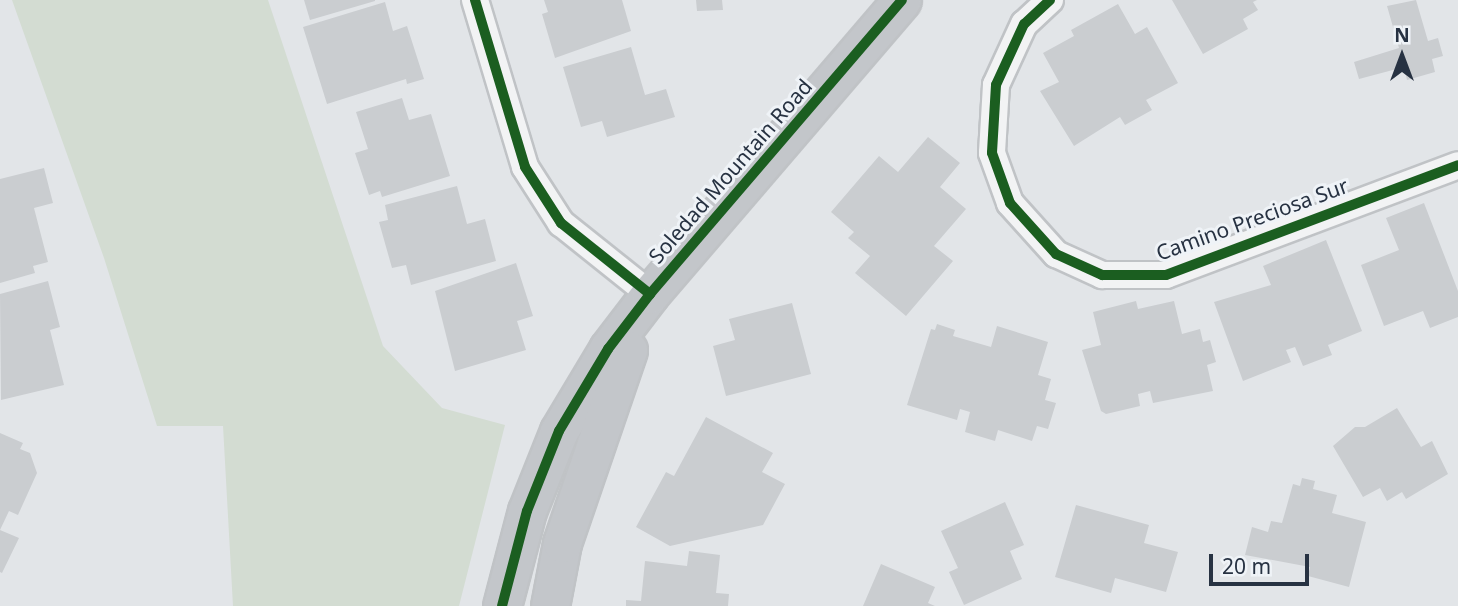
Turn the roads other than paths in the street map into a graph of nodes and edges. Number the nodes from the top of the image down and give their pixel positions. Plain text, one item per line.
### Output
1 (475, 0) edge
2 (902, 0) edge
3 (1050, 0) edge
4 (1458, 165) edge
5 (650, 294) junction
6 (502, 606) edge
7 (550, 606) edge

1 - 5 street
2 - 5 main road, Soledad Mountain Road
3 - 4 street, Camino Preciosa Sur
5 - 6 main road, Soledad Mountain Road
5 - 7 main road

